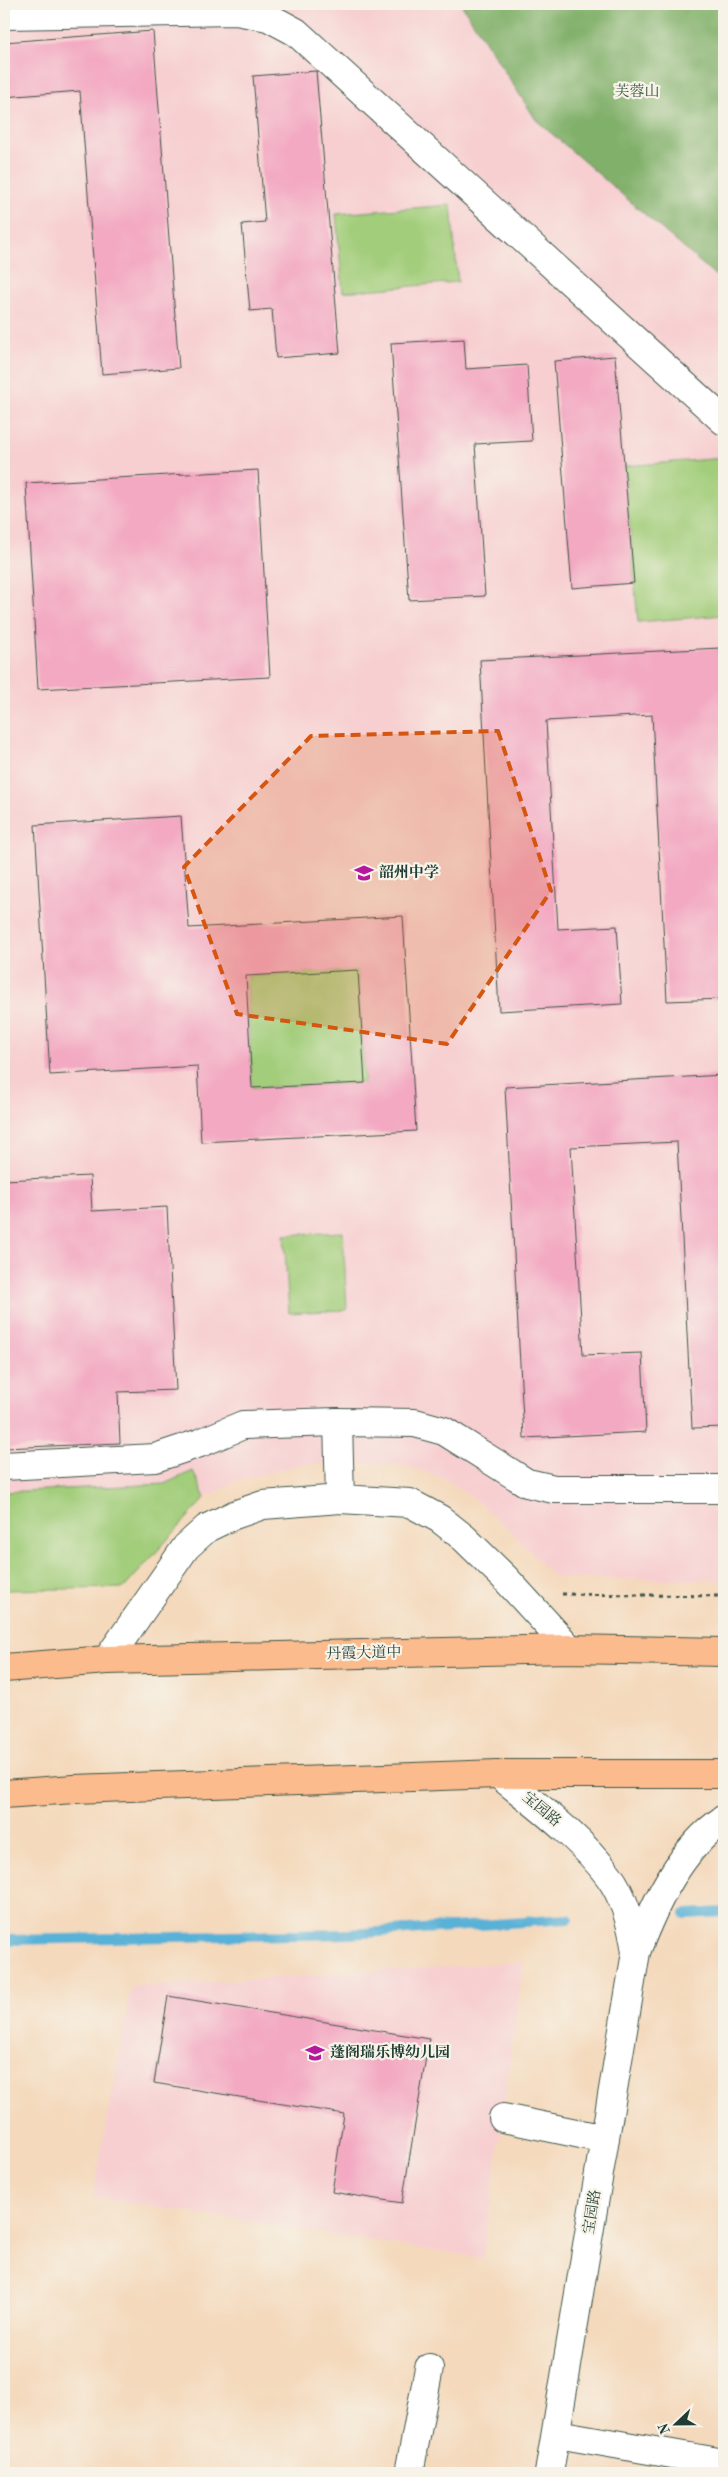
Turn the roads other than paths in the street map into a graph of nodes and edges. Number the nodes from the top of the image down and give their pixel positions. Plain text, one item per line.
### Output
1 (4, 15) edge
2 (724, 422) edge
3 (338, 1422) junction
4 (4, 1466) edge
5 (724, 1489) edge
6 (340, 1498) junction
7 (570, 1649) junction
8 (724, 1652) edge
9 (107, 1660) junction
10 (4, 1668) edge
11 (498, 1774) junction
12 (724, 1774) edge
13 (4, 1794) edge
14 (724, 1819) edge
15 (636, 1952) junction
16 (503, 2118) dead end
17 (605, 2139) junction
18 (429, 2368) dead end
19 (557, 2434) junction
20 (724, 2463) edge
21 (409, 2473) edge
22 (549, 2473) edge

1 - 2 street
3 - 4 street
3 - 5 street
3 - 6 street
6 - 7 street
6 - 9 street
7 - 8 main road, 丹霞大道中
7 - 9 main road, 丹霞大道中
9 - 10 main road, 丹霞大道中
11 - 12 main road
11 - 13 main road
11 - 15 street, 宝园路
14 - 15 street, 宝园路
15 - 17 street, 宝园路
16 - 17 street
17 - 19 street, 宝园路
18 - 21 street
19 - 20 street
19 - 22 street, 宝园路

